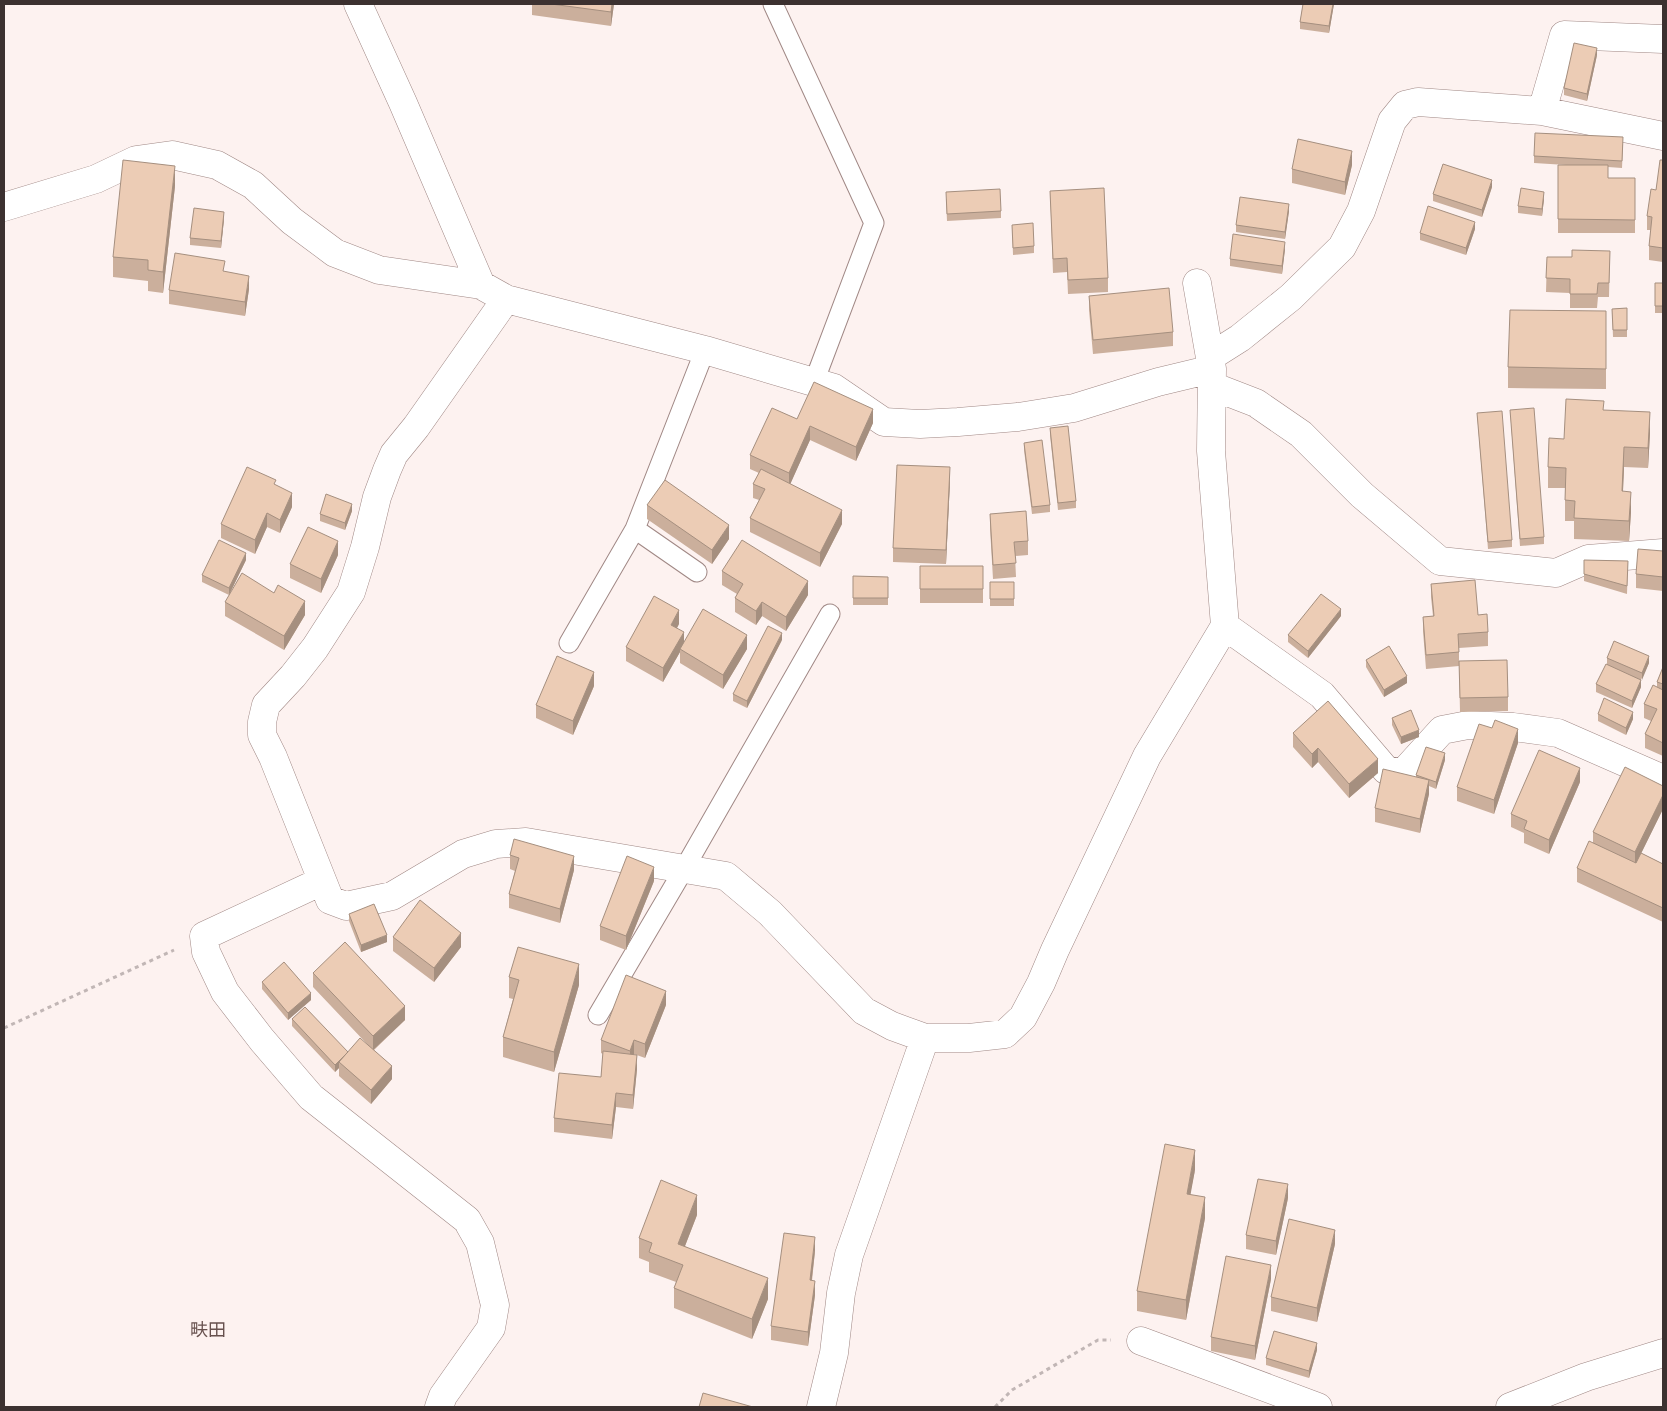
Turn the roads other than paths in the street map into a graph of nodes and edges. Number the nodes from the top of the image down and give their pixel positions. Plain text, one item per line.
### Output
1 (358, 4) edge
2 (774, 4) edge
3 (1663, 38) edge
4 (1542, 111) junction
5 (1663, 136) edge
6 (4, 207) edge
7 (1197, 283) dead end
8 (481, 286) junction
9 (506, 299) junction
10 (706, 350) junction
11 (1211, 371) junction
12 (814, 382) junction
13 (635, 529) junction
14 (1663, 553) edge
15 (696, 572) dead end
16 (830, 614) dead end
17 (1225, 626) junction
18 (569, 643) dead end
19 (1663, 779) edge
20 (684, 869) junction
21 (322, 881) junction
22 (598, 1015) dead end
23 (925, 1038) junction
24 (1141, 1341) road end
25 (1663, 1353) edge
26 (439, 1407) edge
27 (821, 1407) edge
28 (1318, 1407) edge
29 (1510, 1407) edge

1 - 8 street
2 - 12 lane
3 - 4 street
4 - 5 street
4 - 11 street
6 - 8 street
7 - 11 street
8 - 9 street
9 - 10 street
9 - 21 street
10 - 12 street
10 - 13 lane
11 - 12 street
11 - 14 street
11 - 17 street
13 - 15 lane
13 - 18 lane
16 - 20 lane
17 - 19 street
17 - 23 street
20 - 21 street
20 - 22 lane
20 - 23 street
21 - 26 street
23 - 27 street
24 - 28 street
25 - 29 street

